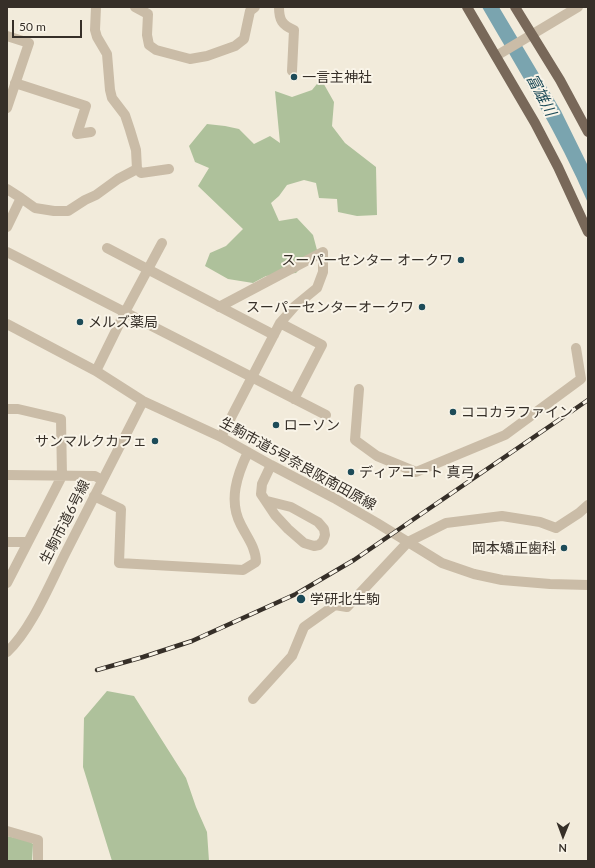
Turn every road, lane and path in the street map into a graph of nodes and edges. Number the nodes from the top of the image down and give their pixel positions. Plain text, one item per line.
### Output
1 (96, 7) edge
2 (135, 7) edge
3 (255, 7) edge
4 (279, 7) edge
5 (467, 7) edge
6 (516, 7) edge
7 (578, 7) edge
8 (532, 35) junction
9 (7, 36) edge
10 (496, 56) junction
11 (292, 71) dead end
12 (15, 83) junction
13 (7, 108) edge
14 (91, 132) dead end
15 (588, 132) edge
16 (137, 169) junction
17 (169, 169) dead end
18 (7, 189) edge
19 (22, 198) junction
20 (7, 227) edge
21 (588, 230) edge
22 (162, 243) dead end
23 (107, 248) dead end
24 (7, 252) edge
25 (148, 270) junction
26 (219, 307) junction
27 (125, 312) junction
28 (280, 323) junction
29 (7, 324) edge
30 (274, 335) junction
31 (576, 348) dead end
32 (96, 371) junction
33 (252, 376) junction
34 (359, 389) dead end
35 (294, 400) junction
36 (143, 401) junction
37 (7, 409) edge
38 (326, 416) dead end
39 (221, 437) junction
40 (248, 452) junction
41 (271, 465) junction
42 (7, 475) edge
43 (62, 476) junction
44 (102, 480) junction
45 (94, 496) junction
46 (267, 501) junction
47 (588, 505) edge
48 (7, 542) edge
49 (28, 542) junction
50 (408, 542) junction
51 (7, 583) edge
52 (588, 585) edge
53 (7, 652) edge
54 (253, 699) dead end
55 (7, 831) edge
56 (38, 861) edge

1 - 16 street
2 - 3 street
4 - 11 street
5 - 10 main road
6 - 8 main road
7 - 8 street
8 - 10 street
8 - 15 main road
9 - 12 street
10 - 21 main road
12 - 13 street
12 - 14 street
16 - 17 street
16 - 19 street
18 - 19 street
19 - 20 street
22 - 25 street
23 - 25 street
24 - 27 street
25 - 26 street
25 - 27 street
26 - 28 street
26 - 30 street
27 - 32 street
27 - 33 street
28 - 30 street
28 - 35 street
29 - 32 street, 生駒市道5号奈良阪南田原線
30 - 33 street
31 - 34 street
32 - 36 street, 生駒市道5号奈良阪南田原線
33 - 35 street
33 - 39 street
35 - 38 street
36 - 39 street, 生駒市道5号奈良阪南田原線
36 - 44 street, 生駒市道6号線
37 - 43 street
39 - 40 street, 生駒市道5号奈良阪南田原線
40 - 41 street, 生駒市道5号奈良阪南田原線
40 - 45 street
41 - 46 street
41 - 50 street, 生駒市道5号奈良阪南田原線
42 - 43 street
43 - 44 street
43 - 49 street
44 - 45 street, 生駒市道6号線
45 - 53 street, 生駒市道6号線
46 - 46 street
47 - 50 street
48 - 49 street
49 - 51 street
50 - 52 street, 生駒市道5号奈良阪南田原線
50 - 54 street
55 - 56 street

